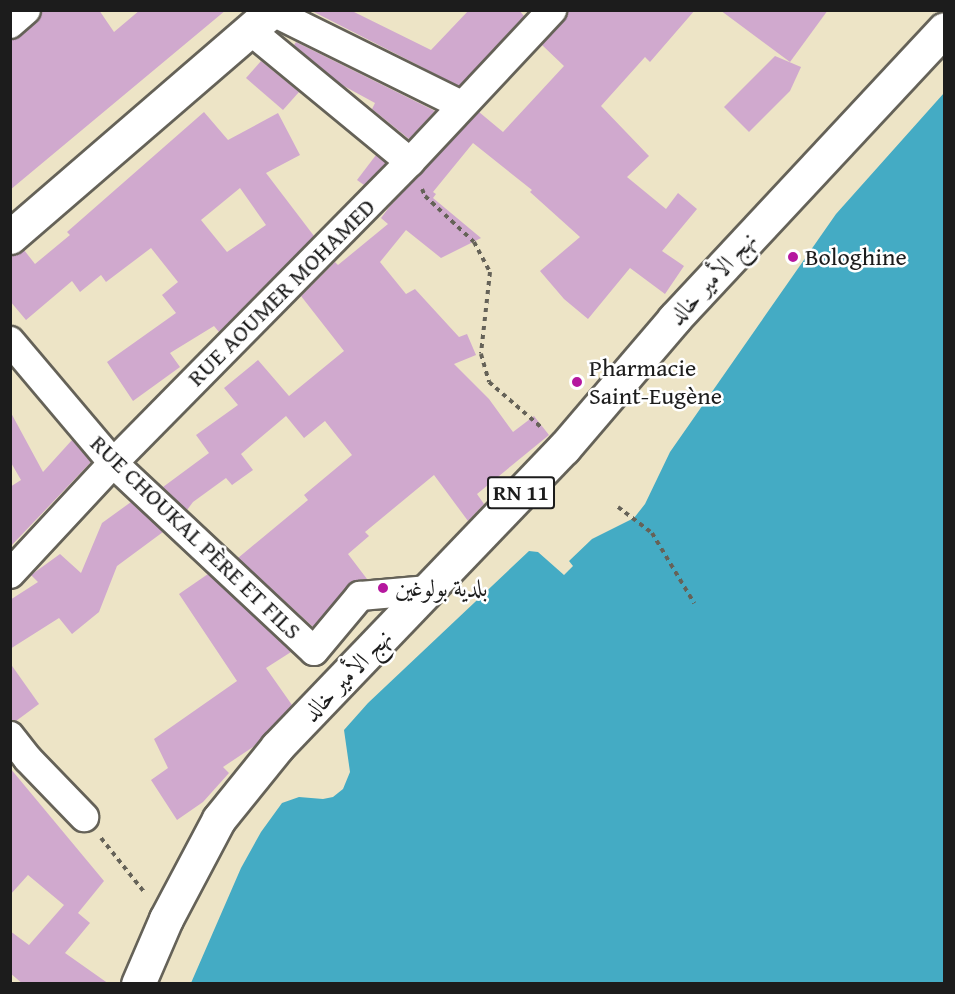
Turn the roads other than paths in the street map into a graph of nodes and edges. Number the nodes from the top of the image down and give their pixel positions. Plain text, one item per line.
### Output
1 (26, 10) edge
2 (552, 10) edge
3 (266, 16) edge
4 (10, 24) edge
5 (945, 30) edge
6 (460, 105) junction
7 (410, 162) junction
8 (10, 237) edge
9 (10, 341) edge
10 (113, 463) junction
11 (10, 574) edge
12 (429, 590) junction
13 (10, 736) edge
14 (84, 817) road end
15 (138, 984) edge

1 - 4 street
2 - 6 street, RUE AOUMER MOHAMED
3 - 6 street
3 - 7 street
3 - 8 main road
5 - 12 main road, نهج الأمير خالد / RN 11
6 - 7 street, RUE AOUMER MOHAMED
7 - 10 street, RUE AOUMER MOHAMED
9 - 10 street, RUE CHOUKAL PÈRE ET FILS
10 - 11 street, RUE AOUMER MOHAMED
10 - 12 street, RUE CHOUKAL PÈRE ET FILS
12 - 15 main road, نهج الأمير خالد / RN 11
13 - 14 street

